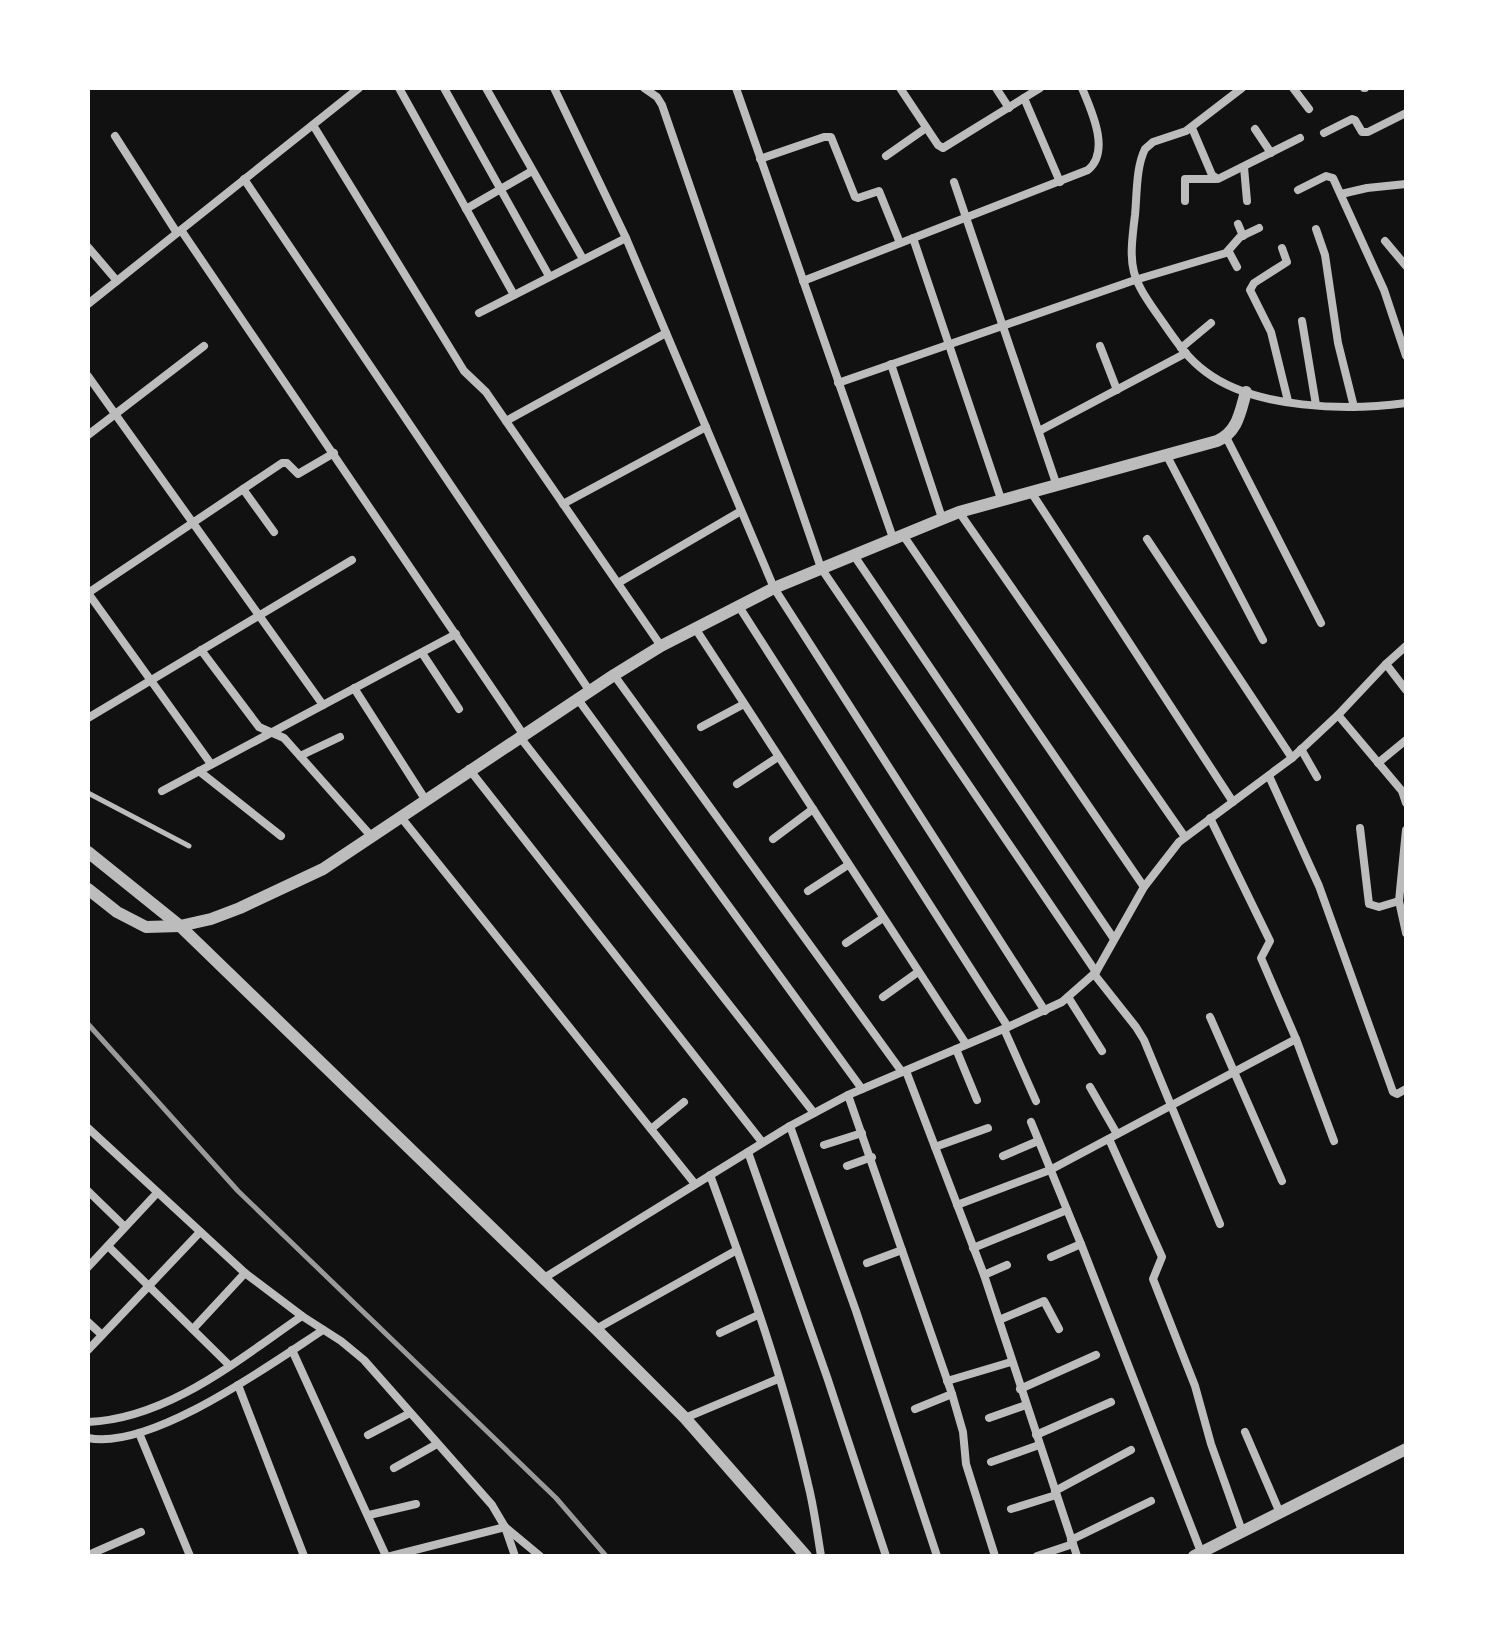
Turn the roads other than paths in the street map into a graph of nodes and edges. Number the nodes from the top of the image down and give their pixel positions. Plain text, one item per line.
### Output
1 (359, 88) edge
2 (399, 88) edge
3 (444, 88) edge
4 (486, 88) edge
5 (554, 88) edge
6 (644, 88) edge
7 (900, 88) edge
8 (996, 88) edge
9 (1040, 88) edge
10 (1082, 88) edge
11 (1242, 88) edge
12 (1293, 88) edge
13 (739, 89) edge
14 (1024, 98) junction
15 (1009, 108) junction
16 (1309, 109) dead end
17 (1406, 113) edge
18 (313, 125) junction
19 (926, 128) junction
20 (1192, 128) junction
21 (1255, 129) dead end
22 (1324, 133) dead end
23 (115, 136) dead end
24 (1300, 138) dead end
25 (1271, 153) junction
26 (886, 156) dead end
27 (760, 159) junction
28 (1244, 167) junction
29 (532, 171) junction
30 (244, 179) junction
31 (1215, 179) junction
32 (954, 182) dead end
33 (1060, 182) junction
34 (1406, 184) edge
35 (500, 189) junction
36 (1298, 190) dead end
37 (1341, 194) junction
38 (1185, 201) dead end
39 (1247, 201) dead end
40 (466, 209) junction
41 (966, 218) junction
42 (1238, 224) dead end
43 (1259, 228) dead end
44 (1316, 229) dead end
45 (179, 232) junction
46 (1243, 236) junction
47 (626, 238) junction
48 (913, 238) junction
49 (1385, 241) dead end
50 (900, 243) junction
51 (88, 247) edge
52 (1282, 248) dead end
53 (1229, 252) junction
54 (583, 259) junction
55 (1406, 266) edge
56 (1237, 267) dead end
57 (549, 276) junction
58 (1135, 280) junction
59 (117, 281) junction
60 (803, 281) junction
61 (514, 295) junction
62 (88, 304) edge
63 (479, 313) dead end
64 (1302, 321) dead end
65 (1211, 323) dead end
66 (1003, 326) junction
67 (666, 333) junction
68 (948, 344) junction
69 (204, 346) dead end
70 (1100, 346) dead end
71 (1183, 350) junction
72 (1406, 356) edge
73 (891, 364) junction
74 (88, 376) edge
75 (838, 383) junction
76 (1117, 390) junction
77 (1246, 392) junction
78 (1288, 401) junction
79 (1406, 403) edge
80 (1316, 405) junction
81 (1354, 407) junction
82 (116, 414) junction
83 (506, 421) junction
84 (706, 427) junction
85 (1039, 431) junction
86 (88, 435) edge
87 (1226, 437) junction
88 (334, 453) junction
89 (1167, 456) junction
90 (1057, 486) junction
91 (243, 489) junction
92 (1031, 492) junction
93 (1001, 499) junction
94 (563, 504) junction
95 (741, 511) junction
96 (959, 512) junction
97 (942, 518) junction
98 (193, 522) junction
99 (274, 532) dead end
100 (898, 537) junction
101 (1147, 539) dead end
102 (853, 554) junction
103 (352, 560) dead end
104 (821, 568) junction
105 (618, 583) junction
106 (774, 588) junction
107 (88, 593) edge
108 (738, 605) junction
109 (260, 614) junction
110 (1321, 623) dead end
111 (695, 628) junction
112 (456, 634) junction
113 (1263, 640) dead end
114 (661, 646) junction
115 (1406, 646) edge
116 (201, 650) junction
117 (422, 653) junction
118 (1386, 664) junction
119 (614, 675) junction
120 (150, 680) junction
121 (354, 688) junction
122 (589, 690) junction
123 (1406, 690) edge
124 (577, 698) junction
125 (744, 704) junction
126 (323, 705) junction
127 (459, 709) dead end
128 (1338, 715) junction
129 (88, 718) edge
130 (701, 727) dead end
131 (271, 732) junction
132 (521, 735) junction
133 (340, 737) dead end
134 (1406, 740) edge
135 (1301, 749) junction
136 (300, 756) junction
137 (778, 757) junction
138 (1292, 758) junction
139 (1378, 763) junction
140 (211, 764) junction
141 (469, 769) junction
142 (199, 771) junction
143 (1269, 776) junction
144 (1317, 777) dead end
145 (737, 784) dead end
146 (162, 791) dead end
147 (88, 793) edge
148 (425, 799) junction
149 (1233, 802) junction
150 (1406, 803) edge
151 (813, 809) junction
152 (400, 816) junction
153 (1210, 818) junction
154 (1360, 828) dead end
155 (1406, 830) edge
156 (281, 836) dead end
157 (371, 836) junction
158 (1185, 837) junction
159 (773, 839) dead end
160 (189, 846) dead end
161 (88, 852) edge
162 (848, 865) junction
163 (1404, 871) edge
164 (1144, 887) junction
165 (88, 889) edge
166 (808, 891) dead end
167 (1399, 901) junction
168 (883, 918) junction
169 (180, 926) junction
170 (1406, 933) edge
171 (1114, 939) junction
172 (846, 943) dead end
173 (918, 972) junction
174 (1095, 973) junction
175 (883, 997) dead end
176 (1068, 997) junction
177 (1045, 1011) junction
178 (1210, 1017) dead end
179 (1006, 1028) junction
180 (1296, 1039) junction
181 (966, 1044) junction
182 (956, 1049) junction
183 (1102, 1051) dead end
184 (904, 1071) junction
185 (1235, 1072) junction
186 (1090, 1087) dead end
187 (862, 1089) junction
188 (1406, 1089) edge
189 (848, 1095) junction
190 (977, 1100) dead end
191 (1036, 1101) dead end
192 (684, 1102) dead end
193 (1170, 1106) junction
194 (814, 1113) junction
195 (1031, 1122) dead end
196 (790, 1126) junction
197 (88, 1128) edge
198 (988, 1128) dead end
199 (651, 1129) junction
200 (862, 1133) junction
201 (1113, 1136) junction
202 (1038, 1141) junction
203 (1334, 1141) dead end
204 (762, 1142) junction
205 (824, 1145) dead end
206 (935, 1147) junction
207 (748, 1152) junction
208 (1003, 1156) dead end
209 (872, 1157) junction
210 (847, 1166) dead end
211 (1050, 1170) junction
212 (710, 1175) junction
213 (1282, 1181) dead end
214 (695, 1184) junction
215 (157, 1193) junction
216 (92, 1195) edge
217 (957, 1205) junction
218 (88, 1206) edge
219 (1067, 1210) junction
220 (1220, 1224) dead end
221 (125, 1227) junction
222 (200, 1232) junction
223 (1081, 1244) junction
224 (108, 1246) junction
225 (973, 1248) junction
226 (737, 1250) junction
227 (902, 1250) junction
228 (1051, 1257) dead end
229 (867, 1263) dead end
230 (1007, 1265) dead end
231 (88, 1267) edge
232 (245, 1273) junction
233 (984, 1275) junction
234 (544, 1278) junction
235 (149, 1286) junction
236 (758, 1315) junction
237 (302, 1316) junction
238 (999, 1320) junction
239 (88, 1322) edge
240 (193, 1329) junction
241 (596, 1329) junction
242 (1059, 1329) dead end
243 (323, 1330) junction
244 (720, 1333) dead end
245 (102, 1335) junction
246 (88, 1350) edge
247 (292, 1350) junction
248 (1096, 1355) dead end
249 (1011, 1362) junction
250 (229, 1365) junction
251 (778, 1379) junction
252 (947, 1381) junction
253 (238, 1385) junction
254 (1020, 1389) junction
255 (952, 1394) junction
256 (1111, 1402) dead end
257 (1026, 1405) junction
258 (915, 1409) dead end
259 (410, 1413) junction
260 (685, 1418) junction
261 (989, 1418) dead end
262 (88, 1422) edge
263 (1245, 1432) dead end
264 (139, 1433) junction
265 (368, 1435) dead end
266 (1036, 1435) junction
267 (88, 1438) edge
268 (437, 1444) junction
269 (1039, 1445) junction
270 (1406, 1449) edge
271 (1131, 1450) dead end
272 (991, 1462) dead end
273 (394, 1468) dead end
274 (1056, 1493) junction
275 (1151, 1501) dead end
276 (416, 1504) dead end
277 (1011, 1509) dead end
278 (1280, 1513) junction
279 (369, 1515) junction
280 (505, 1527) junction
281 (1242, 1531) junction
282 (141, 1532) dead end
283 (88, 1542) edge
284 (1072, 1542) junction
285 (94, 1554) edge
286 (1198, 1554) edge
287 (190, 1556) edge
288 (304, 1556) edge
289 (388, 1556) edge
290 (515, 1556) edge
291 (540, 1556) edge
292 (806, 1556) edge
293 (821, 1556) edge
294 (886, 1556) edge
295 (937, 1556) edge
296 (995, 1556) edge
297 (1037, 1556) edge
298 (1077, 1556) edge

1 - 18 street
2 - 40 street
3 - 35 street
4 - 29 street
5 - 47 street
6 - 104 street
7 - 19 street
8 - 15 street
9 - 14 street
10 - 33 street
11 - 20 street
12 - 16 street
13 - 27 street
14 - 15 street
14 - 33 street
15 - 19 street
17 - 22 street
18 - 30 street
18 - 83 street
19 - 26 street
20 - 31 street
20 - 58 street
21 - 25 street
23 - 45 street
24 - 25 street
25 - 28 street
27 - 50 street
27 - 60 street
28 - 31 street
28 - 39 street
29 - 35 street
29 - 54 street
30 - 45 street
30 - 122 street
31 - 38 street
32 - 41 street
33 - 41 street
34 - 37 street
35 - 40 street
35 - 57 street
36 - 37 street
37 - 72 street
40 - 61 street
41 - 48 street
41 - 66 street
42 - 46 street
43 - 46 street
44 - 81 street
45 - 59 street
45 - 88 street
46 - 53 street
47 - 54 street
47 - 67 street
48 - 50 street
48 - 68 street
49 - 55 street
50 - 60 street
51 - 59 street
52 - 78 street
53 - 56 street
53 - 58 street
54 - 57 street
57 - 61 street
58 - 66 street
58 - 71 street
59 - 62 street
60 - 75 street
61 - 63 street
64 - 80 street
65 - 71 street
66 - 68 street
66 - 85 street
67 - 83 street
67 - 84 street
68 - 73 street
68 - 93 street
69 - 82 street
70 - 76 street
71 - 76 street
71 - 77 street
73 - 75 street
73 - 97 street
74 - 82 street
75 - 100 street
76 - 85 street
77 - 78 street
77 - 87 street
78 - 80 street
79 - 81 street
80 - 81 street
82 - 86 street
82 - 98 street
83 - 94 street
84 - 94 street
84 - 95 street
85 - 90 street
87 - 89 street
87 - 110 street
88 - 91 street
88 - 112 street
89 - 90 street
89 - 113 street
90 - 92 street
91 - 98 street
91 - 99 street
92 - 93 street
92 - 149 street
93 - 96 street
94 - 105 street
95 - 105 street
95 - 106 street
96 - 97 street
96 - 158 street
97 - 100 street
98 - 107 street
98 - 109 street
100 - 102 street
100 - 164 street
101 - 138 street
102 - 104 street
102 - 171 street
103 - 109 street
104 - 106 street
104 - 174 street
105 - 114 street
106 - 108 street
106 - 177 street
107 - 120 street
108 - 111 street
108 - 179 street
109 - 116 street
109 - 126 street
111 - 114 street
111 - 125 street
112 - 117 street
112 - 132 street
114 - 119 street
115 - 118 street
116 - 120 street
116 - 131 street
117 - 121 street
117 - 127 street
118 - 123 street
118 - 128 street
119 - 122 street
119 - 184 street
120 - 129 street
120 - 140 street
121 - 126 street
121 - 148 street
122 - 124 street
124 - 132 street
124 - 187 street
125 - 130 street
125 - 137 street
126 - 131 street
128 - 135 street
128 - 139 street
131 - 136 street
131 - 140 street
132 - 141 street
132 - 194 street
133 - 136 street
134 - 139 street
135 - 138 street
135 - 144 street
136 - 157 street
137 - 145 street
137 - 151 street
138 - 143 street
139 - 150 street
140 - 142 street
141 - 148 street
141 - 204 street
142 - 146 street
142 - 156 street
143 - 149 street
143 - 188 street
147 - 160 lane
148 - 152 street
149 - 153 street
151 - 159 street
151 - 162 street
152 - 157 street
152 - 199 street
153 - 158 street
153 - 180 street
154 - 167 street
155 - 163 street
157 - 169 street
158 - 164 street
161 - 169 street
162 - 166 street
162 - 168 street
163 - 167 street
164 - 171 street
165 - 169 street
167 - 170 street
168 - 172 street
168 - 173 street
169 - 234 street
171 - 174 street
173 - 175 street
173 - 181 street
174 - 176 street
174 - 193 street
176 - 177 street
176 - 183 street
177 - 179 street
178 - 185 street
179 - 181 street
179 - 191 street
180 - 185 street
180 - 203 street
181 - 182 street
182 - 184 street
182 - 190 street
184 - 187 street
184 - 206 street
185 - 193 street
185 - 213 street
186 - 201 street
187 - 189 street
189 - 194 street
189 - 200 street
192 - 199 street
193 - 201 street
193 - 220 street
194 - 196 street
195 - 202 street
196 - 204 street
196 - 295 street
197 - 215 street
198 - 206 street
199 - 214 street
200 - 205 street
200 - 209 street
201 - 211 street
201 - 281 street
202 - 208 street
202 - 211 street
204 - 207 street
206 - 217 street
207 - 212 street
207 - 294 street
209 - 210 street
209 - 227 street
211 - 217 street
211 - 219 street
212 - 214 street
212 - 226 street
214 - 234 street
215 - 221 street
215 - 222 street
216 - 218 street
216 - 221 street
217 - 225 street
219 - 223 street
219 - 225 street
221 - 224 street
222 - 232 street
222 - 235 street
223 - 228 street
223 - 286 street
224 - 231 street
224 - 235 street
225 - 233 street
226 - 236 street
226 - 241 street
227 - 229 street
227 - 252 street
230 - 233 street
232 - 237 street
232 - 240 street
233 - 238 street
234 - 241 street
235 - 240 street
235 - 245 street
236 - 244 street
236 - 251 street
237 - 243 street
237 - 250 street
238 - 242 street
238 - 249 street
239 - 245 street
240 - 250 street
241 - 260 street
243 - 247 street
243 - 259 street
245 - 246 street
247 - 253 street
247 - 279 street
248 - 254 street
249 - 252 street
249 - 254 street
250 - 262 street
251 - 260 street
251 - 293 street
252 - 255 street
253 - 264 street
253 - 288 street
254 - 257 street
255 - 258 street
255 - 296 street
256 - 266 street
257 - 261 street
257 - 266 street
259 - 265 street
259 - 268 street
260 - 292 street
263 - 278 street
264 - 267 street
264 - 287 street
266 - 269 street
268 - 273 street
268 - 280 street
269 - 272 street
269 - 274 street
270 - 278 street
271 - 274 street
274 - 277 street
274 - 284 street
275 - 284 street
276 - 279 street
278 - 281 street
279 - 289 street
280 - 289 street
280 - 290 street
280 - 291 street
281 - 286 street
282 - 285 street
283 - 285 street
284 - 297 street
284 - 298 street

